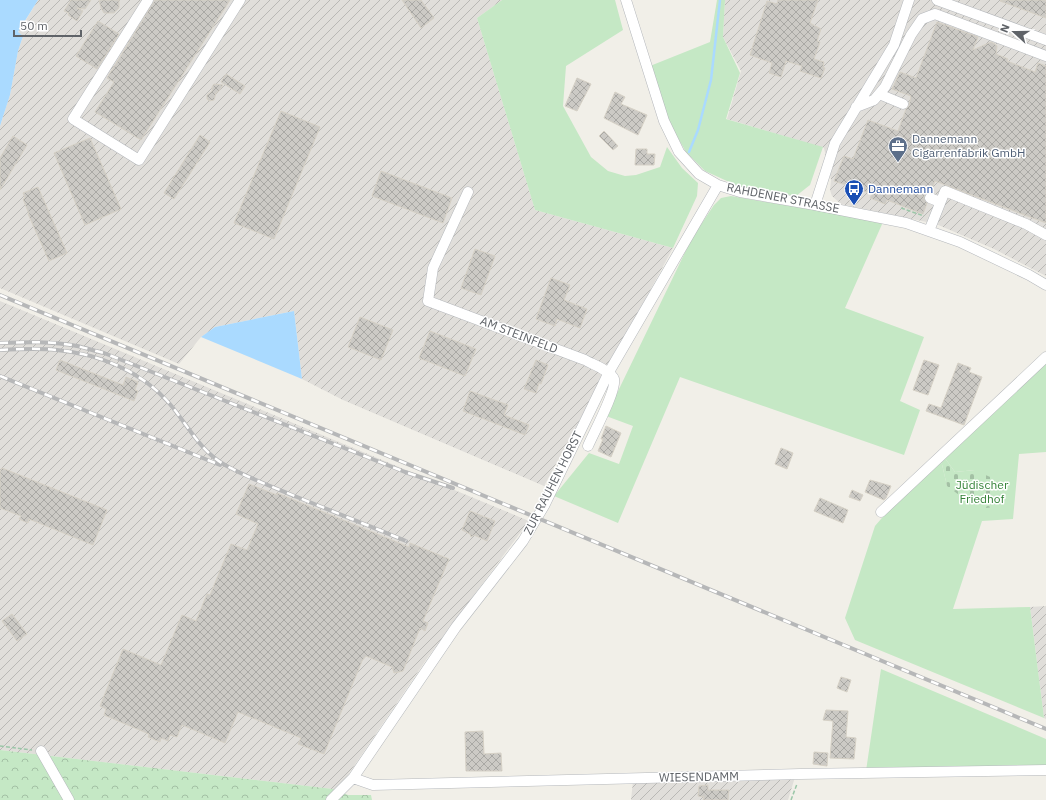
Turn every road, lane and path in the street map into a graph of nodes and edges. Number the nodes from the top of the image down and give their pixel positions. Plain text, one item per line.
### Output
1 (148, 0) edge
2 (240, 0) edge
3 (626, 0) edge
4 (908, 0) edge
5 (937, 0) edge
6 (1046, 40) edge
7 (1046, 56) edge
8 (879, 94) junction
9 (903, 104) dead end
10 (856, 107) junction
11 (718, 185) junction
12 (468, 192) dead end
13 (930, 198) dead end
14 (940, 202) junction
15 (815, 205) junction
16 (901, 208) dead end
17 (926, 211) dead end
18 (929, 231) junction
19 (1046, 235) edge
20 (1046, 285) edge
21 (1046, 357) edge
22 (609, 372) junction
23 (588, 446) dead end
24 (881, 512) dead end
25 (0, 746) edge
26 (41, 751) joint
27 (1046, 770) edge
28 (800, 774) junction
29 (353, 778) junction
30 (69, 800) edge
31 (331, 800) edge
32 (791, 800) edge

1 - 2 street
3 - 11 street, RAHDENER STRASSE
4 - 10 street
5 - 6 street
7 - 8 street
8 - 9 street
8 - 10 street
10 - 15 street
11 - 15 street, RAHDENER STRASSE
11 - 22 street, ZUR RAUHEN HORST
12 - 22 street, AM STEINFELD
13 - 14 street
14 - 18 street
14 - 19 street
15 - 18 street, RAHDENER STRASSE
16 - 17 path
18 - 20 street, RAHDENER STRASSE
21 - 24 street
22 - 23 street
22 - 29 street, ZUR RAUHEN HORST
25 - 26 path
26 - 30 street
27 - 28 street, WIESENDAMM
28 - 29 street, WIESENDAMM
28 - 32 path
29 - 31 street, ZUR RAUHEN HORST

